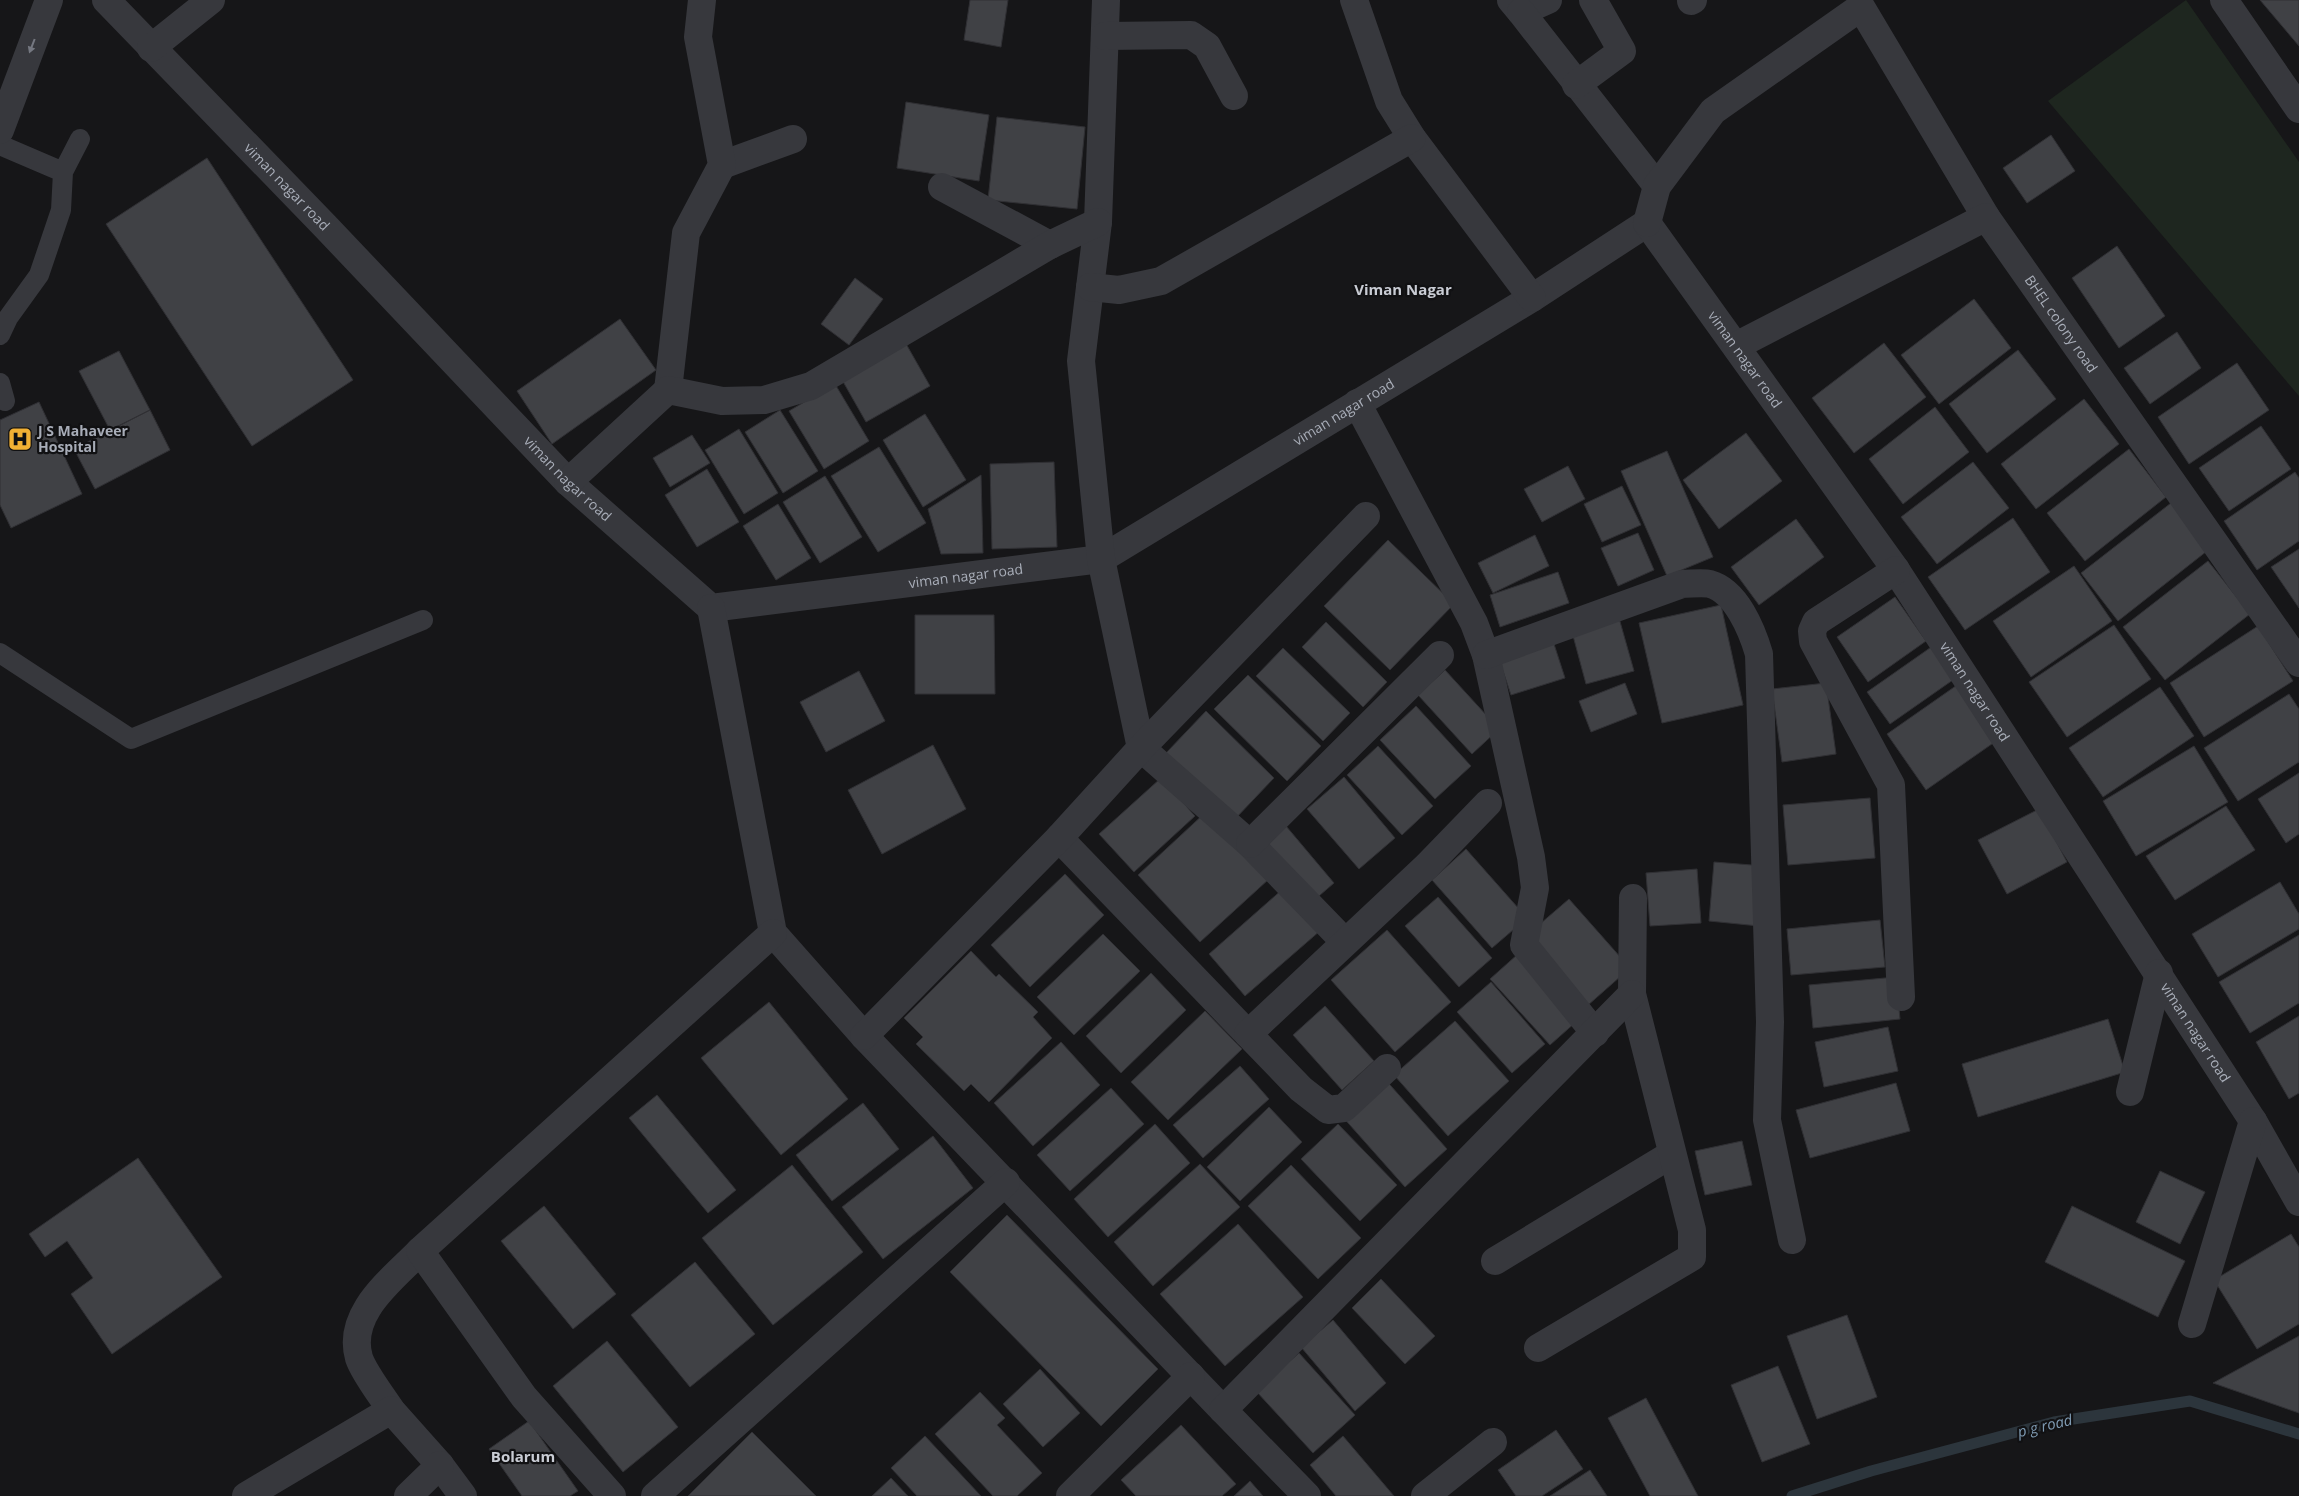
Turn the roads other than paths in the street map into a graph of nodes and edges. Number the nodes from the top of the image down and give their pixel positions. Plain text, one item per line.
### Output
1 (49, 0) edge
2 (106, 0) edge
3 (211, 0) edge
4 (702, 0) edge
5 (1106, 0) edge
6 (1354, 0) edge
7 (1548, 0) edge
8 (1593, 0) edge
9 (2224, 0) edge
10 (1860, 3) edge
11 (1516, 6) edge
12 (1105, 36) junction
13 (151, 48) junction
14 (1576, 85) junction
15 (1234, 96) dead end
16 (2299, 109) edge
17 (0, 130) edge
18 (80, 138) dead end
19 (1412, 138) junction
20 (793, 139) dead end
21 (0, 145) edge
22 (722, 165) junction
23 (63, 172) junction
24 (1657, 186) junction
25 (942, 187) dead end
26 (1986, 217) junction
27 (1098, 222) junction
28 (1647, 223) junction
29 (1050, 245) junction
30 (1090, 287) junction
31 (1532, 298) junction
32 (0, 335) edge
33 (1736, 346) junction
34 (668, 390) junction
35 (1357, 403) junction
36 (568, 482) junction
37 (1366, 516) dead end
38 (1101, 559) junction
39 (1896, 570) junction
40 (711, 608) junction
41 (423, 620) dead end
42 (0, 653) edge
43 (1486, 655) junction
44 (1440, 656) dead end
45 (2299, 663) edge
46 (1141, 748) junction
47 (1488, 803) dead end
48 (1059, 838) junction
49 (1250, 844) junction
50 (1633, 898) dead end
51 (773, 933) junction
52 (1345, 942) junction
53 (2159, 973) junction
54 (1632, 994) junction
55 (1901, 997) dead end
56 (1595, 1032) junction
57 (1248, 1034) junction
58 (864, 1036) junction
59 (1387, 1068) dead end
60 (2130, 1092) dead end
61 (2253, 1121) junction
62 (1672, 1154) junction
63 (1006, 1182) junction
64 (2299, 1202) edge
65 (1792, 1240) dead end
66 (420, 1251) junction
67 (1495, 1260) dead end
68 (2192, 1324) dead end
69 (1538, 1348) dead end
70 (1191, 1376) junction
71 (391, 1410) junction
72 (1223, 1410) junction
73 (1493, 1442) dead end
74 (440, 1465) junction
75 (246, 1496) edge
76 (408, 1496) edge
77 (463, 1496) edge
78 (612, 1496) edge
79 (655, 1496) edge
80 (1070, 1496) edge
81 (1307, 1496) edge
82 (1425, 1496) edge

1 -> 17 street
2 - 13 street, viman nagar road
3 - 13 street
4 - 22 street
5 - 12 street
6 - 19 street
7 - 11 street
8 - 14 street
9 - 16 street
10 - 24 street
10 - 26 street, BHEL colony road
11 - 14 street
12 - 15 street
12 - 27 street
13 - 36 street, viman nagar road
14 - 24 street
18 - 23 lane
19 - 30 street
19 - 31 street
20 - 22 street
21 - 23 lane
22 - 34 street
23 - 32 lane
24 - 28 street
25 - 29 street
26 - 33 street
26 - 45 street, BHEL colony road
27 - 29 street
27 - 30 street
28 - 31 street, viman nagar road
28 - 33 street, viman nagar road
29 - 34 street
30 - 38 street
31 - 35 street, viman nagar road
33 - 39 street, viman nagar road
34 - 36 street
35 - 38 street, viman nagar road
35 - 43 street
36 - 40 street, viman nagar road
37 - 46 street
38 - 40 street, viman nagar road
38 - 46 street
39 - 53 street, viman nagar road
39 - 55 street
40 - 51 street
41 - 42 lane
43 - 56 street
43 - 65 street
44 - 49 street
46 - 48 street
46 - 49 street
47 - 52 street
48 - 57 street
48 - 58 street
49 - 52 street
50 - 54 street
51 - 58 street
51 - 66 street
52 - 57 street
53 - 60 street
53 - 61 street, viman nagar road
54 - 56 street
54 - 62 street
56 - 72 street
57 - 59 street
58 - 63 street
61 - 64 street, viman nagar road
61 - 68 street
62 - 67 street
62 - 69 street
63 - 70 street
63 - 79 street
66 - 71 street
66 - 78 street
70 - 72 street
70 - 80 street
71 - 74 street
71 - 75 street
72 - 81 street
73 - 82 street
74 - 76 street
74 - 77 street

